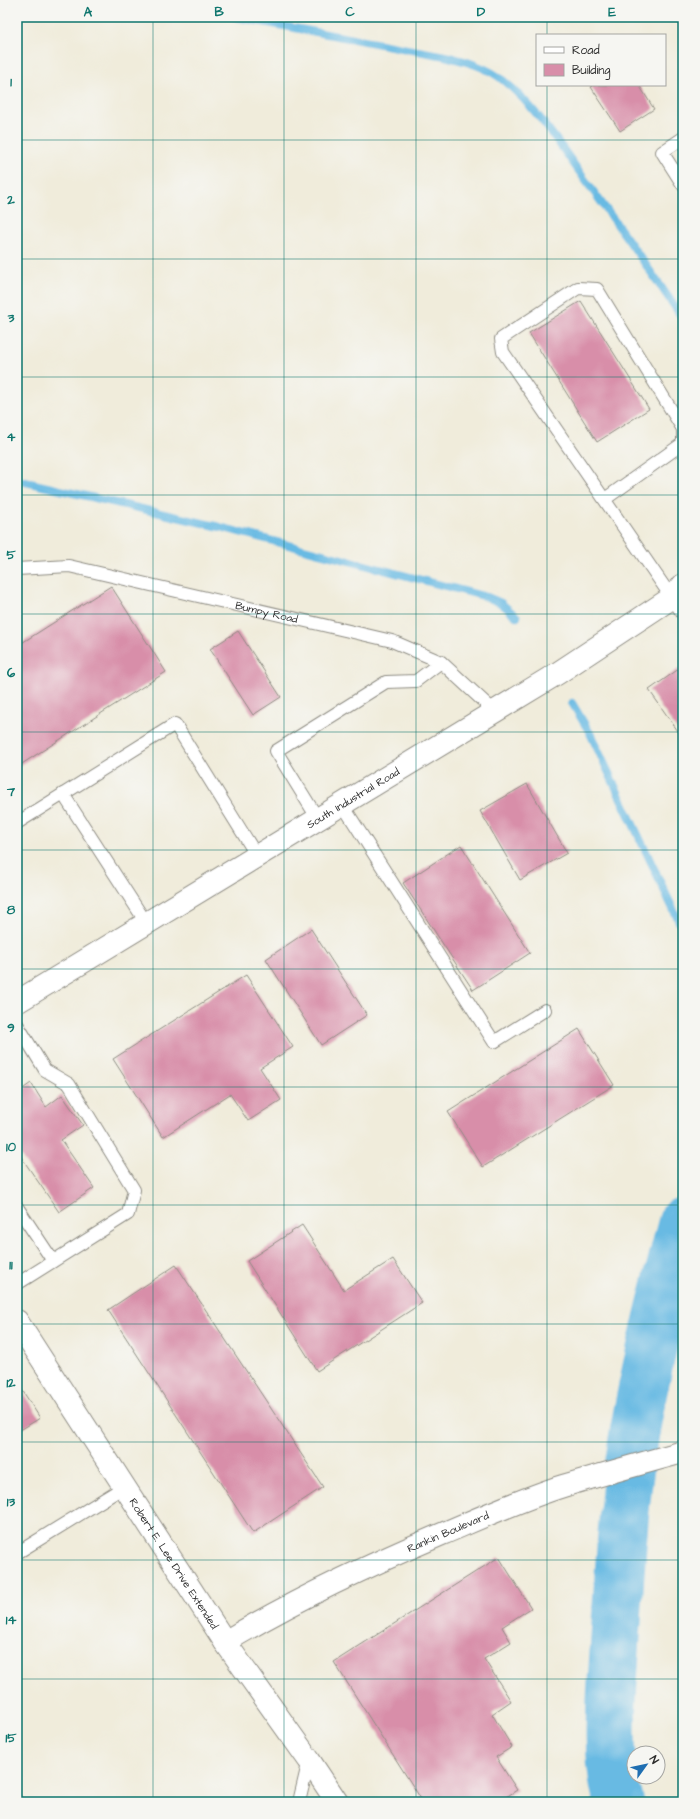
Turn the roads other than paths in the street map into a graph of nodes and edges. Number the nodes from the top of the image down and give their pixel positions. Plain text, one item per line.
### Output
1 (683, 138) edge
2 (683, 185) edge
3 (683, 445) edge
4 (605, 499) junction
5 (17, 570) edge
6 (680, 598) edge
7 (441, 662) junction
8 (494, 712) junction
9 (64, 794) junction
10 (342, 804) junction
11 (318, 819) junction
12 (17, 823) edge
13 (257, 856) junction
14 (147, 924) junction
15 (17, 1002) edge
16 (545, 1010) dead end
17 (17, 1024) edge
18 (17, 1207) edge
19 (53, 1261) junction
20 (17, 1284) edge
21 (17, 1321) edge
22 (683, 1452) edge
23 (124, 1487) junction
24 (17, 1553) edge
25 (225, 1642) junction
26 (309, 1760) junction
27 (299, 1802) edge
28 (337, 1802) edge

1 - 2 lane
3 - 4 lane
3 - 4 lane
4 - 6 lane
5 - 7 lane, Bumpy Road
6 - 8 street, South Industrial Road
7 - 8 lane, Bumpy Road
7 - 11 lane
8 - 10 street, South Industrial Road
9 - 12 lane
9 - 13 lane
9 - 14 lane
10 - 11 street, South Industrial Road
10 - 16 lane
11 - 13 street, South Industrial Road
13 - 14 street, South Industrial Road
14 - 15 street, South Industrial Road
17 - 19 lane
18 - 19 lane
19 - 20 lane
21 - 23 street, Robert E. Lee Drive Extended
22 - 25 street, Rankin Boulevard
23 - 24 lane
23 - 25 street, Robert E. Lee Drive Extended
25 - 26 street, Robert E. Lee Drive Extended
26 - 27 lane
26 - 28 street, Robert E. Lee Drive Extended

